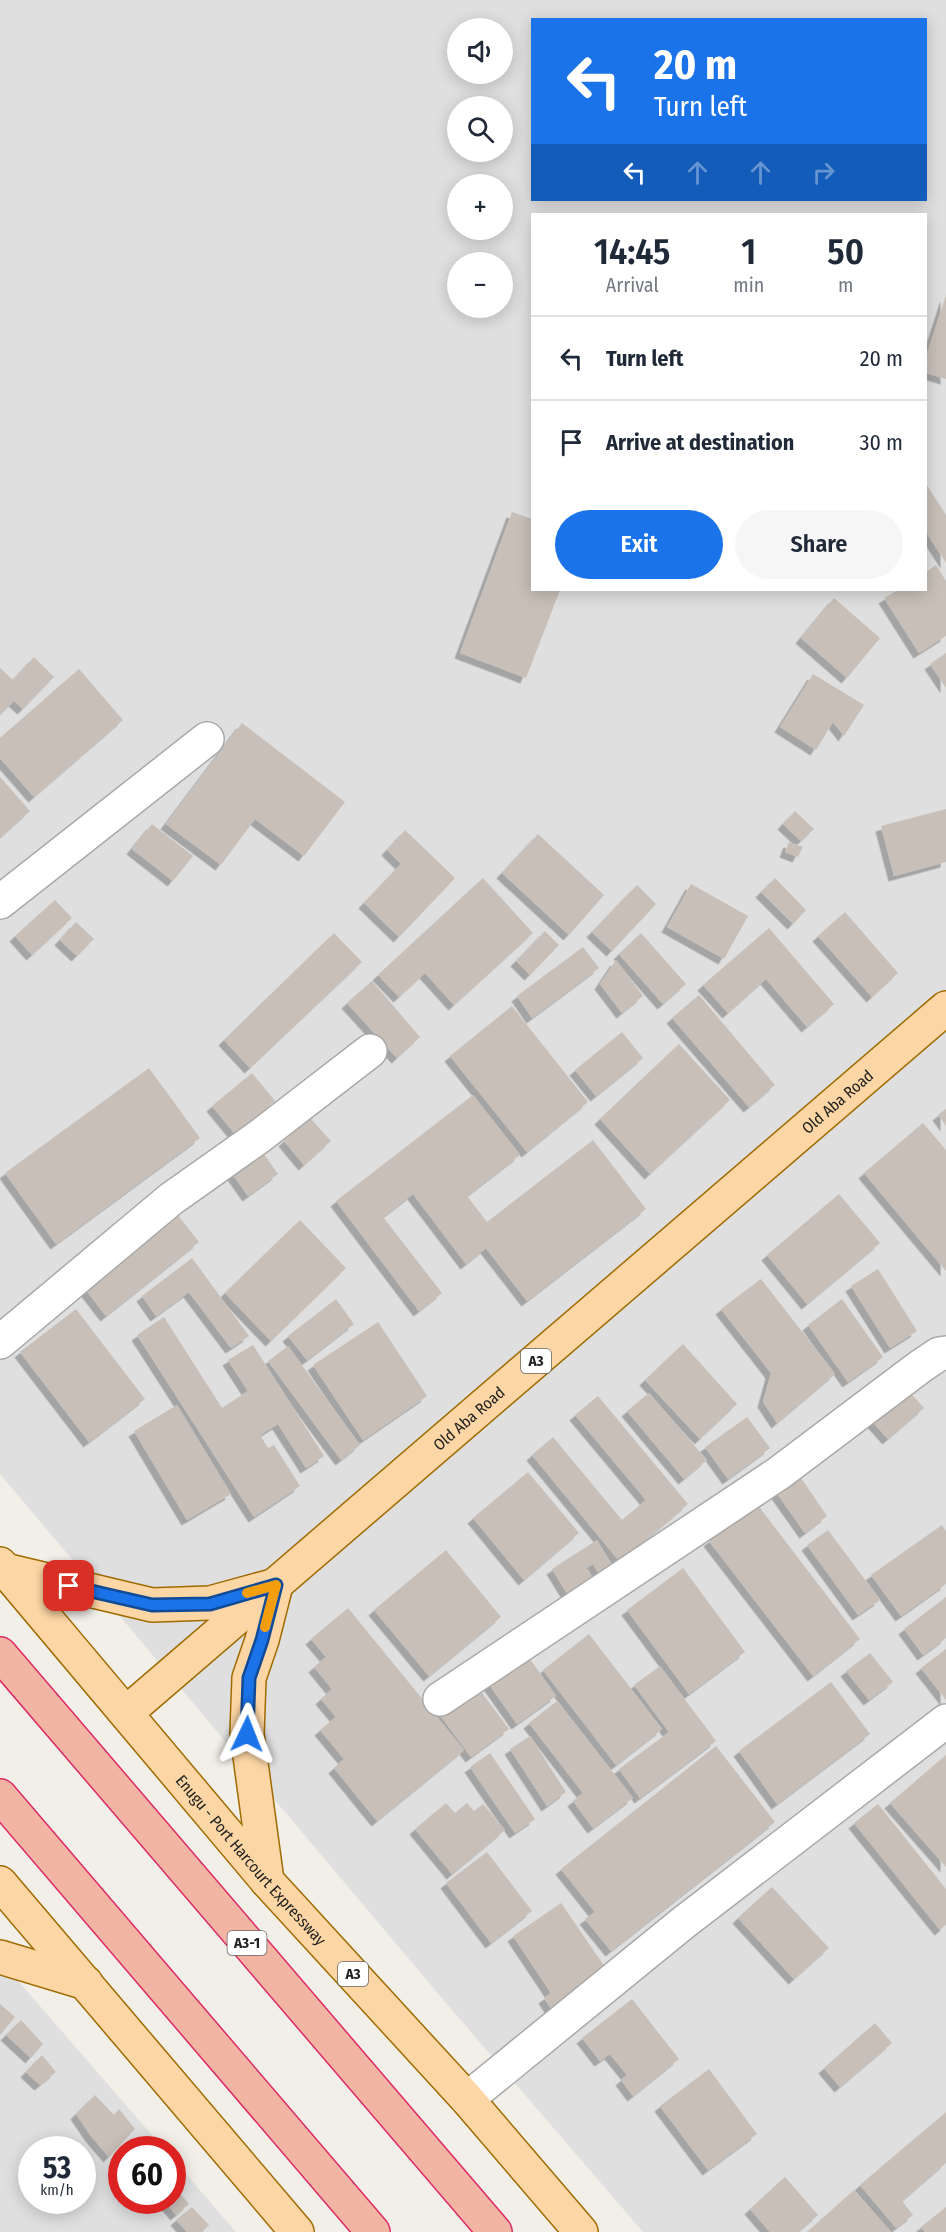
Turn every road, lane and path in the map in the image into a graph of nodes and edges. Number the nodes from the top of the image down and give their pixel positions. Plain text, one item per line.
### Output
1 (207, 739) dead end
2 (0, 902) edge
3 (946, 1008) edge
4 (370, 1052) dead end
5 (0, 1342) edge
6 (946, 1353) edge
7 (3, 1567) edge
8 (276, 1585) junction
9 (0, 1654) edge
10 (440, 1700) dead end
11 (126, 1713) junction
12 (946, 1721) edge
13 (0, 1796) edge
14 (267, 1881) junction
15 (0, 1882) edge
16 (0, 1957) edge
17 (86, 1983) junction
18 (467, 2099) junction
19 (297, 2232) edge
20 (373, 2232) edge
21 (495, 2232) edge
22 (581, 2232) edge

1 - 2 street
3 - 8 main road, Old Aba Road / A3
4 - 5 street
6 - 10 street
7 - 8 main road
7 - 11 main road, Enugu - Port Harcourt Expressway
8 - 11 main road, Old Aba Road / A3
8 - 14 main road
9 - 21 highway, A3-1
11 - 14 main road, Enugu - Port Harcourt Expressway / A3
12 - 18 street
13 - 20 highway
14 - 18 main road, Enugu - Port Harcourt Expressway / A3
15 - 17 main road
16 - 17 main road
17 - 19 main road
18 - 22 main road, Enugu - Port Harcourt Expressway / A3

